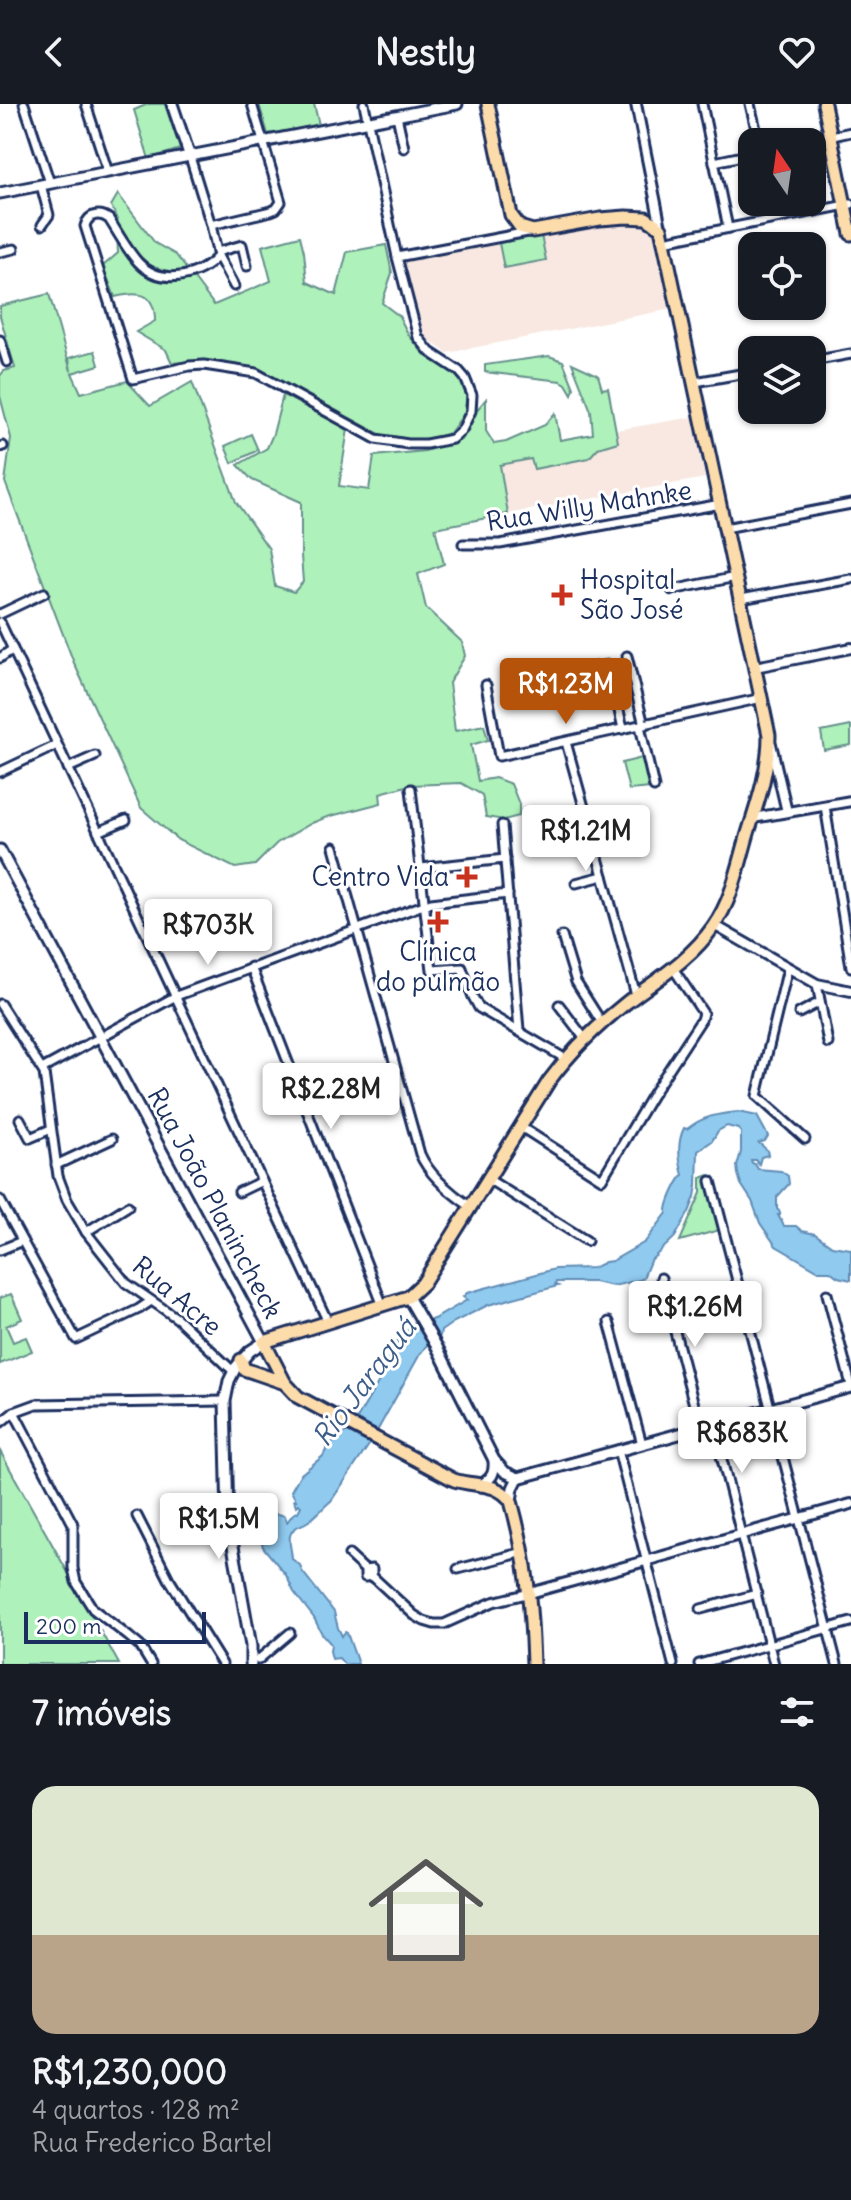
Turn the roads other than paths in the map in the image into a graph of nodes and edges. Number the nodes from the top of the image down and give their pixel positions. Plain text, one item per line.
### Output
1 (24, 104) edge
2 (86, 104) edge
3 (172, 104) edge
4 (252, 104) edge
5 (364, 104) edge
6 (457, 104) edge
7 (488, 104) edge
8 (636, 104) edge
9 (702, 104) edge
10 (750, 104) edge
11 (824, 104) edge
12 (397, 116) junction
13 (367, 122) junction
14 (756, 128) edge
15 (851, 132) edge
16 (831, 136) junction
17 (826, 137) edge
18 (264, 141) junction
19 (404, 148) dead end
20 (190, 157) junction
21 (738, 157) edge
22 (714, 162) junction
23 (108, 172) junction
24 (46, 184) junction
25 (0, 193) edge
26 (848, 205) edge
27 (511, 215) junction
28 (42, 225) dead end
29 (211, 225) junction
30 (728, 228) junction
31 (533, 231) junction
32 (663, 234) junction
33 (851, 234) edge
34 (501, 238) junction
35 (14, 249) dead end
36 (0, 252) edge
37 (218, 254) junction
38 (397, 257) junction
39 (247, 266) dead end
40 (234, 286) dead end
41 (0, 340) edge
42 (851, 354) edge
43 (826, 358) edge
44 (7, 362) dead end
45 (738, 374) edge
46 (695, 382) junction
47 (721, 504) junction
48 (851, 504) edge
49 (725, 528) junction
50 (463, 544) dead end
51 (736, 577) junction
52 (851, 579) edge
53 (672, 590) dead end
54 (44, 593) dead end
55 (741, 599) junction
56 (0, 614) edge
57 (0, 622) edge
58 (851, 648) edge
59 (13, 649) junction
60 (627, 656) dead end
61 (0, 658) edge
62 (755, 667) junction
63 (544, 676) dead end
64 (486, 685) dead end
65 (762, 698) junction
66 (642, 725) junction
67 (623, 729) junction
68 (769, 735) junction
69 (566, 742) junction
70 (57, 745) junction
71 (95, 756) dead end
72 (68, 768) junction
73 (0, 772) edge
74 (654, 787) dead end
75 (411, 789) dead end
76 (851, 801) edge
77 (825, 806) junction
78 (787, 812) junction
79 (753, 818) junction
80 (126, 820) dead end
81 (502, 825) dead end
82 (98, 832) junction
83 (334, 847) dead end
84 (0, 850) edge
85 (505, 859) junction
86 (421, 868) junction
87 (603, 876) junction
88 (576, 883) dead end
89 (508, 894) junction
90 (426, 904) junction
91 (714, 925) junction
92 (357, 929) junction
93 (562, 936) dead end
94 (251, 967) junction
95 (851, 967) edge
96 (673, 968) junction
97 (788, 968) junction
98 (817, 984) junction
99 (851, 991) edge
100 (636, 995) junction
101 (176, 996) junction
102 (820, 1002) junction
103 (0, 1004) edge
104 (559, 1005) dead end
105 (799, 1013) dead end
106 (602, 1023) junction
107 (519, 1030) junction
108 (101, 1036) junction
109 (585, 1039) junction
110 (828, 1043) dead end
111 (566, 1059) junction
112 (42, 1069) junction
113 (20, 1119) dead end
114 (521, 1127) junction
115 (51, 1129) junction
116 (112, 1139) dead end
117 (805, 1139) dead end
118 (56, 1165) junction
119 (488, 1179) junction
120 (262, 1181) junction
121 (711, 1181) dead end
122 (239, 1192) dead end
123 (0, 1200) edge
124 (128, 1206) dead end
125 (471, 1207) junction
126 (86, 1232) junction
127 (22, 1241) junction
128 (587, 1241) dead end
129 (0, 1250) edge
130 (661, 1278) dead end
131 (827, 1294) dead end
132 (408, 1297) junction
133 (151, 1301) junction
134 (383, 1306) junction
135 (328, 1322) junction
136 (609, 1322) dead end
137 (264, 1342) junction
138 (241, 1360) junction
139 (233, 1371) junction
140 (285, 1383) junction
141 (851, 1386) edge
142 (225, 1401) junction
143 (771, 1408) junction
144 (14, 1412) junction
145 (0, 1423) edge
146 (713, 1424) junction
147 (700, 1428) junction
148 (642, 1444) junction
149 (618, 1450) junction
150 (494, 1460) junction
151 (518, 1478) junction
152 (479, 1486) junction
153 (511, 1501) junction
154 (851, 1504) edge
155 (137, 1516) dead end
156 (800, 1518) junction
157 (742, 1534) junction
158 (524, 1552) junction
159 (349, 1555) dead end
160 (646, 1560) junction
161 (458, 1569) dead end
162 (530, 1593) junction
163 (757, 1594) junction
164 (701, 1609) dead end
165 (851, 1622) edge
166 (828, 1628) junction
167 (290, 1633) dead end
168 (769, 1645) junction
169 (255, 1660) edge
170 (151, 1664) edge
171 (222, 1664) edge
172 (533, 1664) edge
173 (673, 1664) edge
174 (699, 1664) edge
175 (774, 1664) edge
176 (837, 1664) edge

1 - 24 street
2 - 23 street
3 - 20 main road
4 - 18 street
5 - 13 street
6 - 12 main road
7 - 27 main road
8 - 32 street
9 - 22 street
10 - 14 street
11 - 16 main road
12 - 13 main road
12 - 19 street
13 - 18 main road
13 - 38 street
15 - 16 street
16 - 17 street
16 - 26 main road
18 - 20 main road
18 - 29 street
20 - 23 main road
20 - 29 street
21 - 22 street
22 - 30 street
23 - 24 main road
24 - 25 main road
24 - 28 street
26 - 30 street
26 - 33 main road
27 - 31 main road
27 - 34 street
29 - 37 street
30 - 32 street
31 - 32 main road
31 - 34 street
32 - 46 main road
34 - 38 street
35 - 36 street
37 - 38 street
37 - 39 street
37 - 40 street
41 - 44 street
42 - 43 street
45 - 46 street
46 - 47 main road
47 - 49 main road
47 - 50 street, Rua Willy Mahnke
48 - 49 street
49 - 51 main road
51 - 53 street
51 - 55 main road
52 - 55 street
54 - 56 street
55 - 62 main road
57 - 59 street
58 - 62 street
59 - 61 street
59 - 70 street
60 - 66 street
62 - 65 main road
63 - 67 street
64 - 69 street
65 - 66 street
65 - 68 main road
66 - 67 street
66 - 74 street
67 - 69 street
68 - 78 street
68 - 79 main road
69 - 87 street
70 - 72 street
70 - 73 street
71 - 72 street
72 - 82 street
75 - 86 street
76 - 77 street
77 - 78 street
77 - 95 street
78 - 79 street
79 - 91 main road
80 - 82 street
81 - 85 street
82 - 101 street
83 - 92 street
84 - 108 main road, Rua João Planincheck
85 - 86 street
85 - 89 street
86 - 90 street
87 - 88 street
87 - 100 street
89 - 90 street
89 - 107 street
90 - 92 street
90 - 107 street
91 - 96 main road
91 - 97 street
92 - 94 street
92 - 125 street
93 - 106 street
94 - 101 street
94 - 134 street
96 - 100 main road
96 - 114 street
97 - 98 street
97 - 117 street
98 - 99 street
98 - 102 street
100 - 106 main road
101 - 108 street
101 - 120 street
102 - 105 street
102 - 110 street
103 - 112 street
104 - 109 street
106 - 109 main road
107 - 111 street
108 - 112 street
108 - 137 main road, Rua João Planincheck
109 - 111 main road
111 - 114 main road
112 - 115 street, Rua Acre
113 - 115 street
114 - 119 main road
115 - 118 street, Rua Acre
116 - 118 street
118 - 126 street, Rua Acre
119 - 125 main road
119 - 128 street
120 - 122 street
120 - 135 street
121 - 143 street
123 - 127 street
124 - 126 street
125 - 132 main road
126 - 133 street, Rua Acre
127 - 129 street
127 - 133 street
130 - 147 street
131 - 141 street
132 - 134 main road
132 - 150 main road
133 - 139 street, Rua Acre
134 - 135 main road
135 - 137 main road
136 - 148 street
137 - 138 main road
137 - 140 main road, Rua João Planincheck
138 - 139 main road
138 - 140 main road
139 - 142 main road
140 - 152 main road, Rua João Planincheck
141 - 143 main road
142 - 144 street
142 - 169 main road
143 - 146 main road
143 - 156 street
144 - 145 street
144 - 170 street
146 - 147 main road
146 - 157 street
147 - 148 main road
148 - 149 main road
149 - 151 main road
149 - 160 street
150 - 151 main road
150 - 152 main road
151 - 153 main road
152 - 153 main road, Rua João Planincheck
153 - 158 main road
154 - 156 street
155 - 171 street
156 - 157 street
156 - 166 street
157 - 160 street
157 - 163 street
158 - 161 street
158 - 162 main road
159 - 162 street
160 - 162 street
160 - 173 street
162 - 172 main road
163 - 164 street
163 - 168 street
165 - 166 street
166 - 168 street
166 - 176 street
167 - 169 street
168 - 174 street
168 - 175 street

